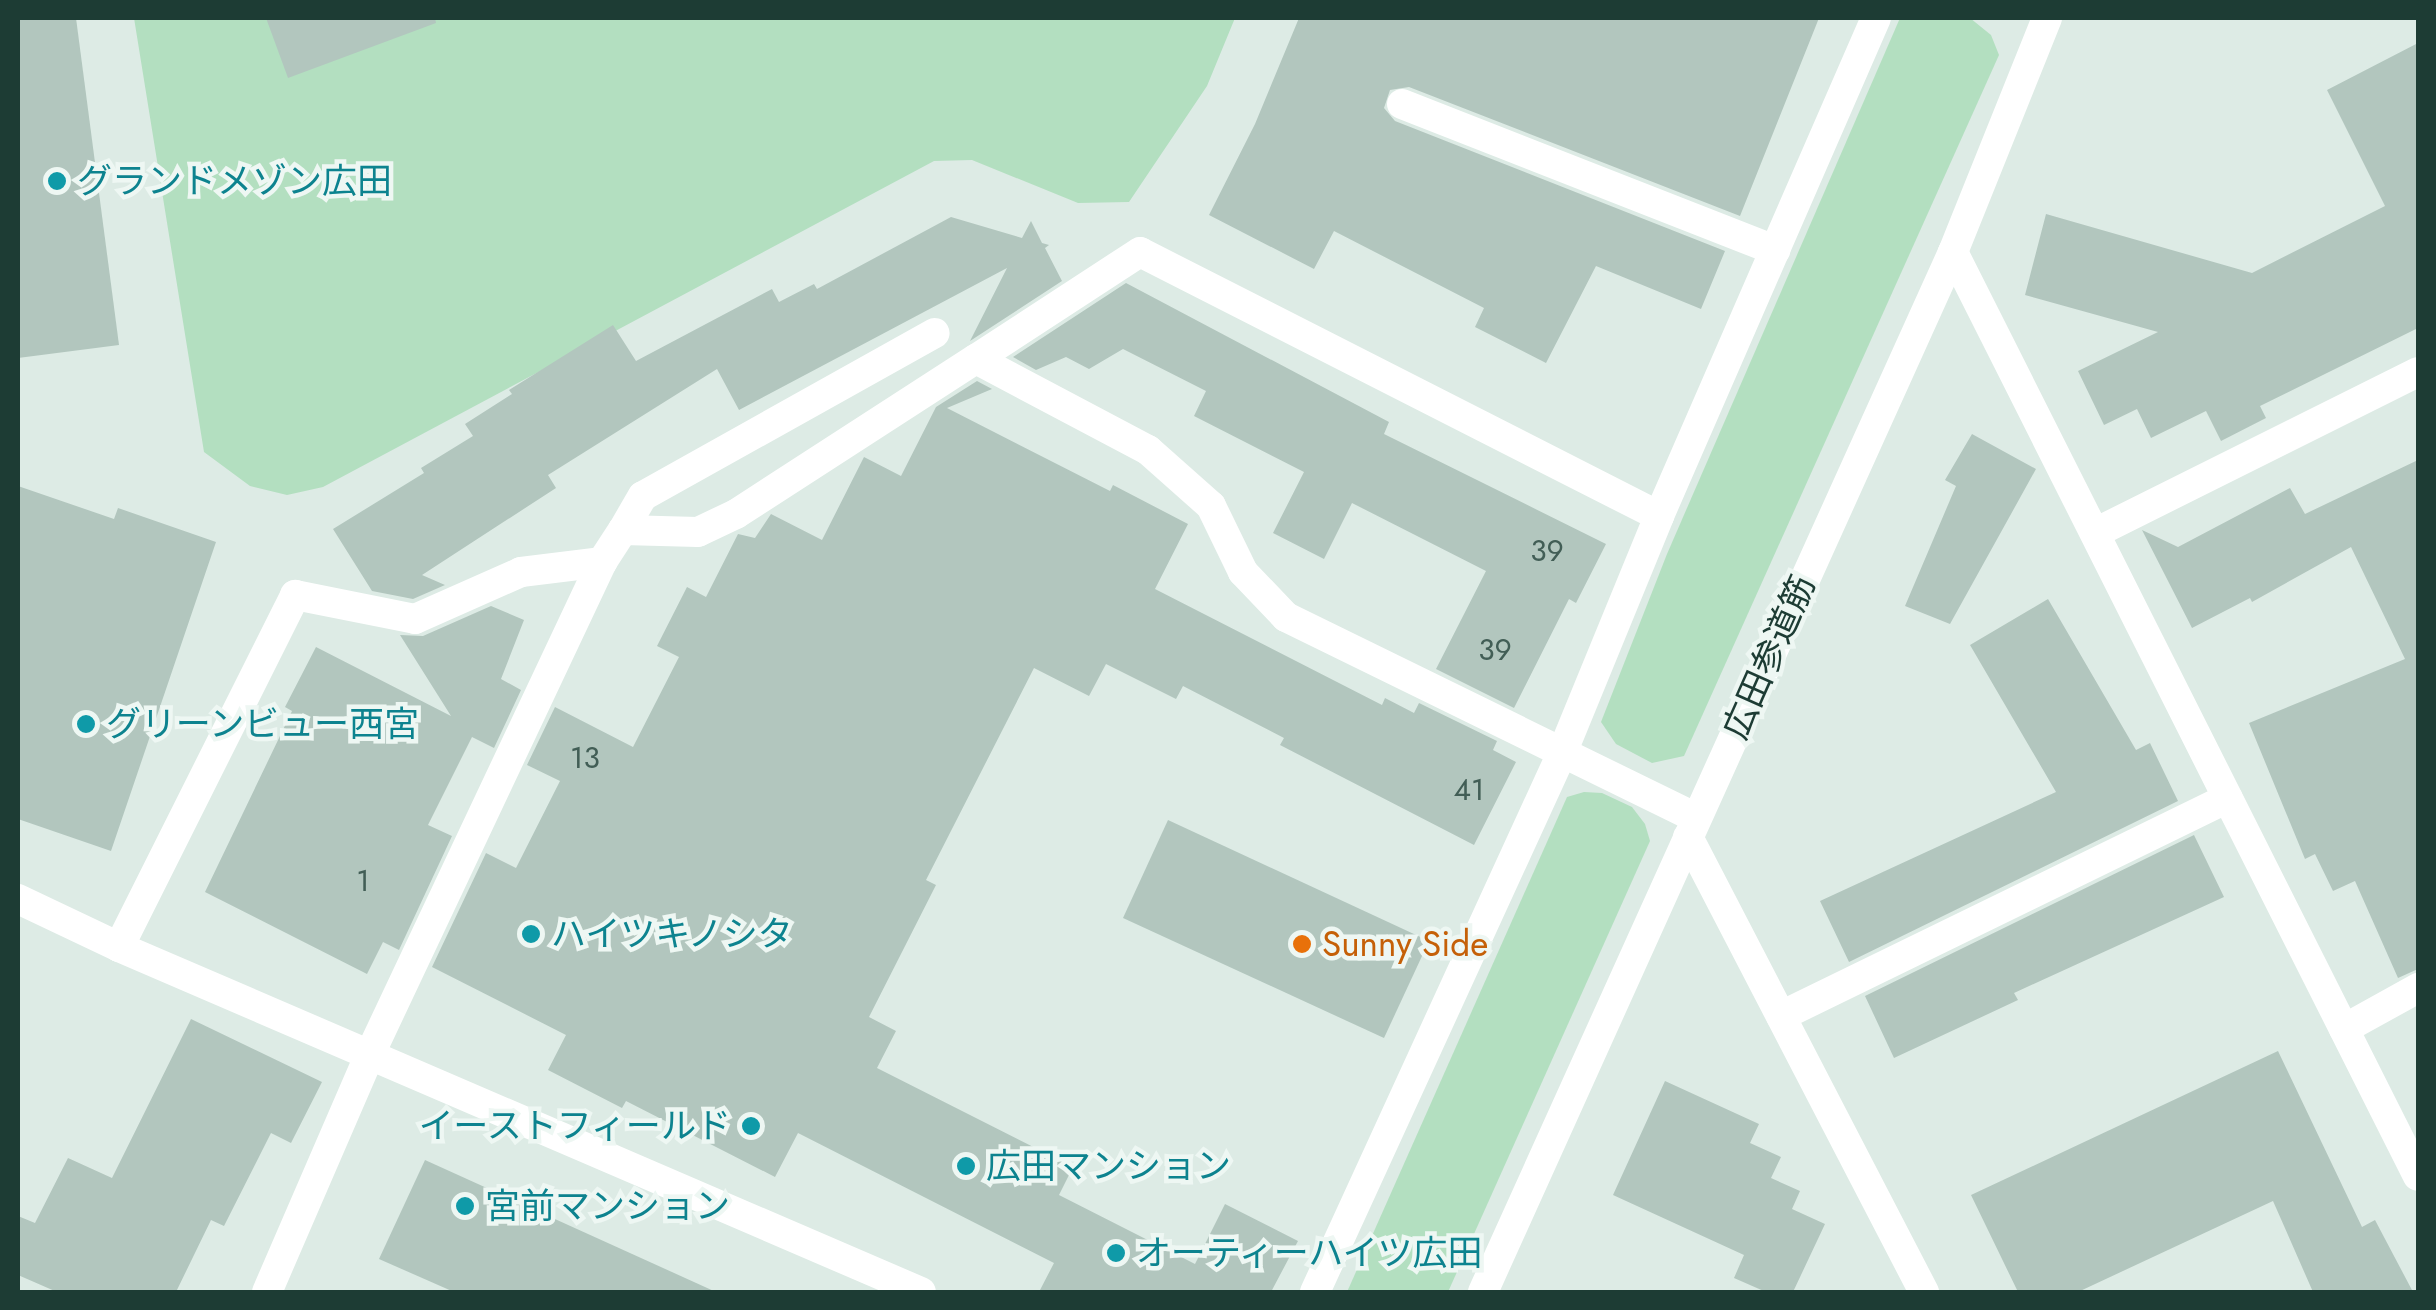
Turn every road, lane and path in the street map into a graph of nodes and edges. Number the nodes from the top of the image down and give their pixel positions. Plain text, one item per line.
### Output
1 (1876, 18) edge
2 (2047, 18) edge
3 (1402, 104) dead end
4 (1775, 250) junction
5 (1953, 252) junction
6 (936, 332) dead end
7 (976, 359) junction
8 (2418, 372) edge
9 (1660, 516) junction
10 (624, 530) junction
11 (2095, 532) junction
12 (602, 562) junction
13 (1562, 753) junction
14 (2228, 798) junction
15 (1692, 828) junction
16 (18, 899) edge
17 (119, 947) junction
18 (2418, 988) edge
19 (1781, 1016) junction
20 (2344, 1028) junction
21 (370, 1054) junction
22 (2418, 1176) edge
23 (267, 1292) edge
24 (921, 1292) edge
25 (1314, 1292) edge
26 (1483, 1292) edge
27 (1924, 1292) edge

1 - 4 street
2 - 5 street, 広田参道筋
3 - 4 street
4 - 9 street
5 - 11 street
5 - 15 street, 広田参道筋
6 - 10 street
7 - 9 street
7 - 10 street
7 - 13 street
8 - 11 street
9 - 13 street
10 - 12 street
11 - 14 street
12 - 17 street
12 - 21 street
13 - 15 street
13 - 25 street
14 - 19 street
14 - 20 street
15 - 19 street
15 - 26 street, 広田参道筋
16 - 17 street
17 - 21 street
18 - 20 street
19 - 27 street
20 - 22 street
21 - 23 street
21 - 24 street

